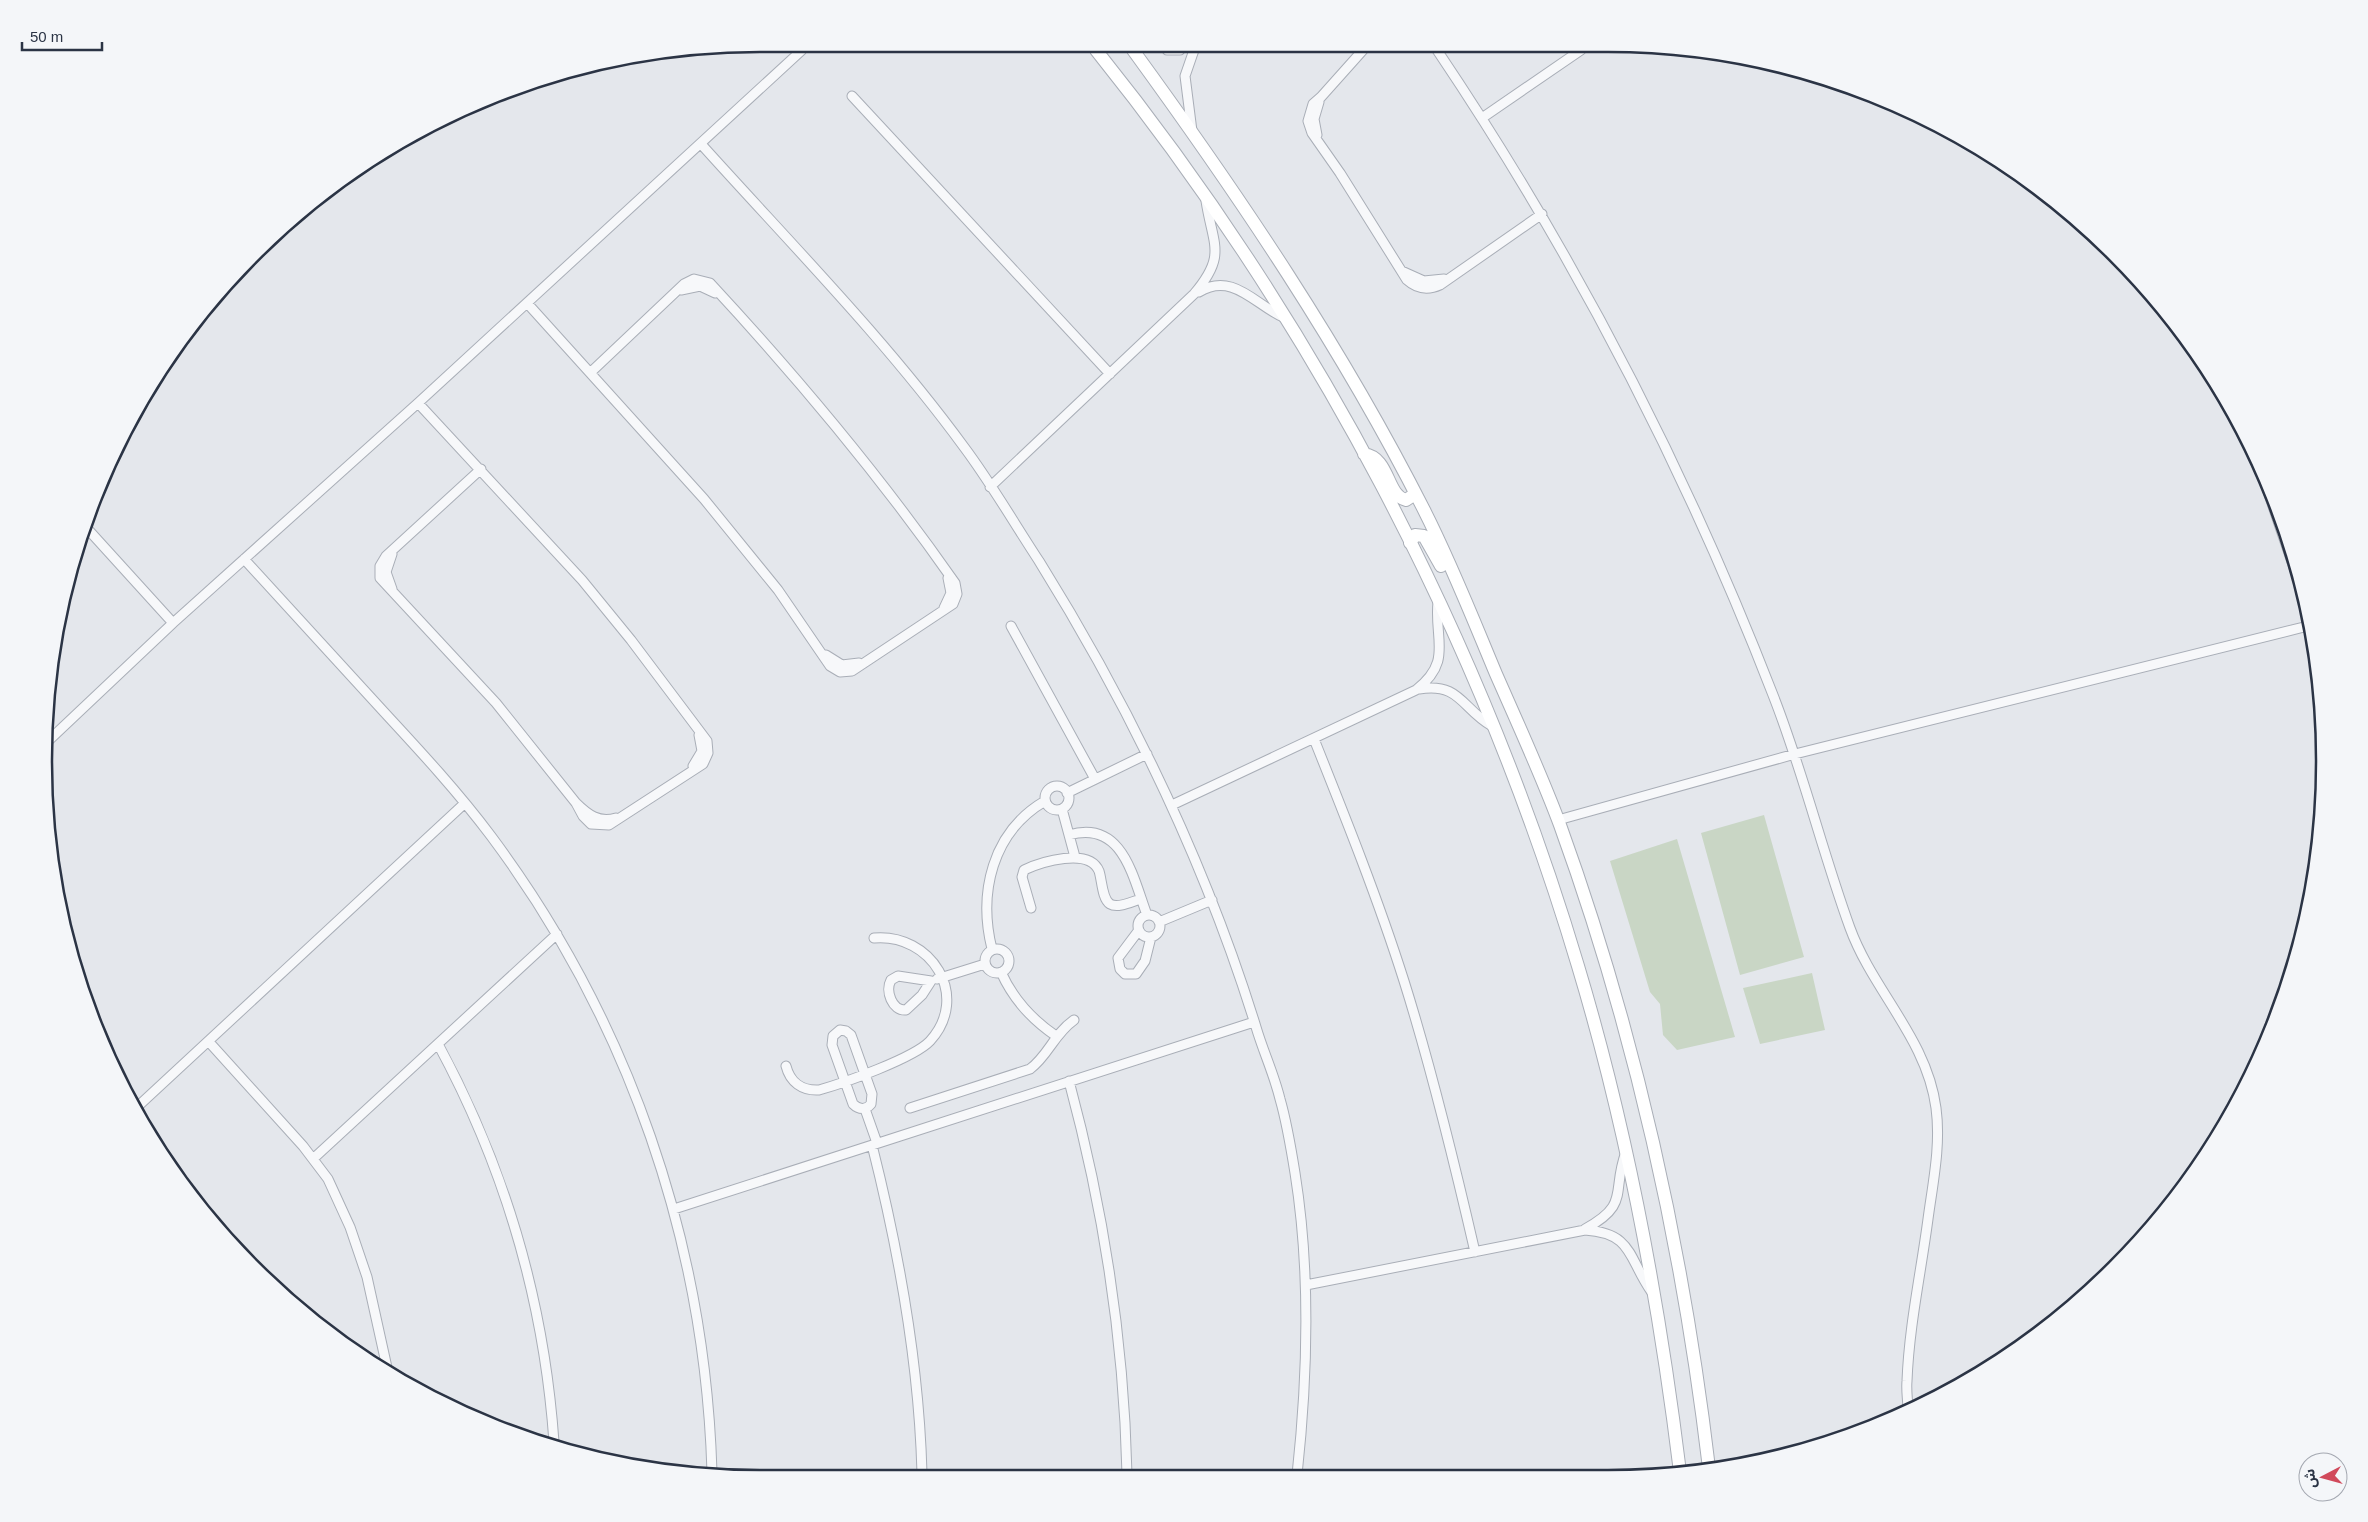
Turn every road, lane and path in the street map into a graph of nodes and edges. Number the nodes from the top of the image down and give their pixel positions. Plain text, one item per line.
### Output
1 (800, 52) edge
2 (1097, 52) edge
3 (1134, 52) edge
4 (1193, 52) edge
5 (1361, 52) edge
6 (1438, 52) edge
7 (1578, 52) edge
8 (852, 96) dead end
9 (1482, 118) junction
10 (1192, 131) junction
11 (701, 144) junction
12 (1206, 198) junction
13 (1542, 214) junction
14 (1194, 294) junction
15 (527, 303) junction
16 (1288, 319) junction
17 (591, 372) junction
18 (1110, 374) junction
19 (418, 403) junction
20 (1364, 454) junction
21 (481, 469) junction
22 (990, 487) junction
23 (1415, 494) junction
24 (90, 532) edge
25 (1410, 543) junction
26 (244, 559) junction
27 (1456, 579) junction
28 (1438, 601) junction
29 (173, 623) junction
30 (1011, 626) dead end
31 (2303, 627) edge
32 (1416, 690) junction
33 (1492, 726) junction
34 (53, 736) edge
35 (1314, 739) junction
36 (1147, 754) junction
37 (1795, 754) junction
38 (1095, 779) junction
39 (1067, 793) junction
40 (1045, 801) junction
41 (465, 803) junction
42 (1172, 805) junction
43 (1062, 809) junction
44 (1558, 820) junction
45 (1069, 835) junction
46 (1075, 857) junction
47 (1140, 899) junction
48 (1212, 900) junction
49 (1031, 908) dead end
50 (1147, 915) junction
51 (1159, 922) junction
52 (1139, 930) junction
53 (557, 934) junction
54 (1151, 937) junction
55 (874, 938) dead end
56 (992, 949) junction
57 (985, 964) junction
58 (1001, 972) junction
59 (942, 978) junction
60 (931, 981) junction
61 (1074, 1020) dead end
62 (1254, 1022) junction
63 (1056, 1036) junction
64 (209, 1042) junction
65 (438, 1044) junction
66 (786, 1066) dead end
67 (865, 1073) junction
68 (844, 1080) junction
69 (1069, 1081) junction
70 (141, 1103) edge
71 (910, 1108) dead end
72 (866, 1109) junction
73 (874, 1144) junction
74 (1626, 1151) junction
75 (314, 1158) junction
76 (674, 1208) junction
77 (1585, 1230) junction
78 (1475, 1252) junction
79 (1306, 1286) junction
80 (1656, 1298) junction
81 (386, 1362) edge
82 (1908, 1402) edge
83 (554, 1438) edge
84 (1708, 1462) edge
85 (1679, 1465) edge
86 (712, 1468) edge
87 (922, 1470) edge
88 (1127, 1470) edge
89 (1297, 1470) edge

1 - 11 street
2 - 12 street
3 - 10 street
4 - 10 street
5 - 13 street
6 - 9 street
7 - 9 street
8 - 18 street
9 - 13 street
10 - 23 street
11 - 15 street
11 - 22 street
12 - 14 street
12 - 16 street
13 - 37 street
14 - 16 street
14 - 18 street
15 - 17 street
15 - 19 street
16 - 20 street
17 - 17 street
18 - 22 street
19 - 21 street
19 - 26 street
20 - 23 street
20 - 25 street
21 - 21 street
22 - 36 street
23 - 27 street
24 - 29 street
25 - 27 street
25 - 28 street
26 - 29 street
26 - 41 street
27 - 44 street
28 - 32 street
28 - 33 street
29 - 34 street
30 - 38 street
31 - 37 street
32 - 33 street
32 - 35 street
33 - 74 street
35 - 42 street
35 - 78 street
36 - 38 street
36 - 42 street
37 - 44 street
37 - 82 street
38 - 39 street
39 - 40 street
39 - 43 street
40 - 43 street
40 - 56 street
41 - 53 street
41 - 64 street
42 - 48 street
43 - 45 street
44 - 84 street
45 - 46 street
45 - 47 street
46 - 47 street
46 - 49 street
47 - 50 street
48 - 51 street
48 - 62 street
50 - 51 street
50 - 52 street
51 - 54 street
52 - 54 street
52 - 54 street
53 - 65 street
53 - 76 street
55 - 59 street
56 - 57 street
56 - 58 street
57 - 58 street
57 - 59 street
58 - 63 street
59 - 60 street
59 - 67 street
60 - 60 street
61 - 63 street
62 - 69 street
62 - 79 street
63 - 71 street
64 - 70 street
64 - 75 street
65 - 75 street
65 - 83 street
66 - 68 street
67 - 68 street
67 - 68 street
67 - 72 street
68 - 72 street
69 - 73 street
69 - 88 street
72 - 73 street
73 - 76 street
73 - 87 street
74 - 77 street
74 - 80 street
75 - 81 street
76 - 86 street
77 - 78 street
77 - 80 street
78 - 79 street
79 - 89 street
80 - 85 street

